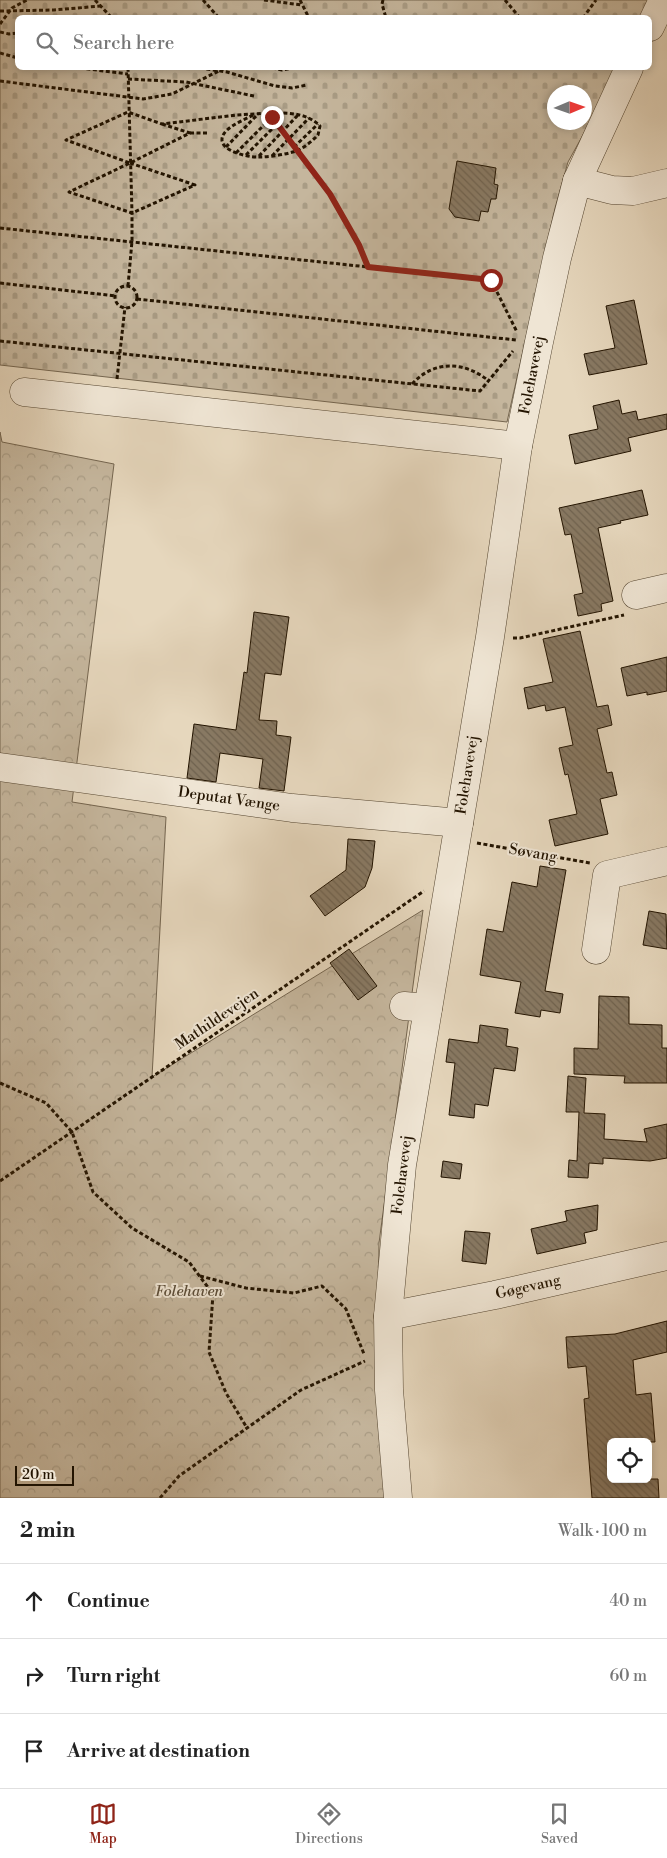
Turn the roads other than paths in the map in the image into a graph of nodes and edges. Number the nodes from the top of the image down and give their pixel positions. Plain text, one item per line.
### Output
1 (663, 0) edge
2 (652, 22) edge
3 (628, 70) edge
4 (577, 181) junction
5 (667, 183) edge
6 (24, 392) dead end
7 (518, 446) junction
8 (667, 588) edge
9 (636, 595) road end
10 (0, 767) edge
11 (457, 829) junction
12 (667, 861) edge
13 (596, 950) dead end
14 (667, 1256) edge
15 (388, 1316) junction
16 (398, 1498) edge

1 - 2 street
3 - 4 street, Folehavevej
4 - 5 street
4 - 7 street, Folehavevej
6 - 7 street
7 - 11 street, Folehavevej
8 - 9 street
10 - 11 street, Deputat Vænge
11 - 15 street, Folehavevej
12 - 13 street
14 - 15 street, Gøgevang
15 - 16 street, Folehavevej

